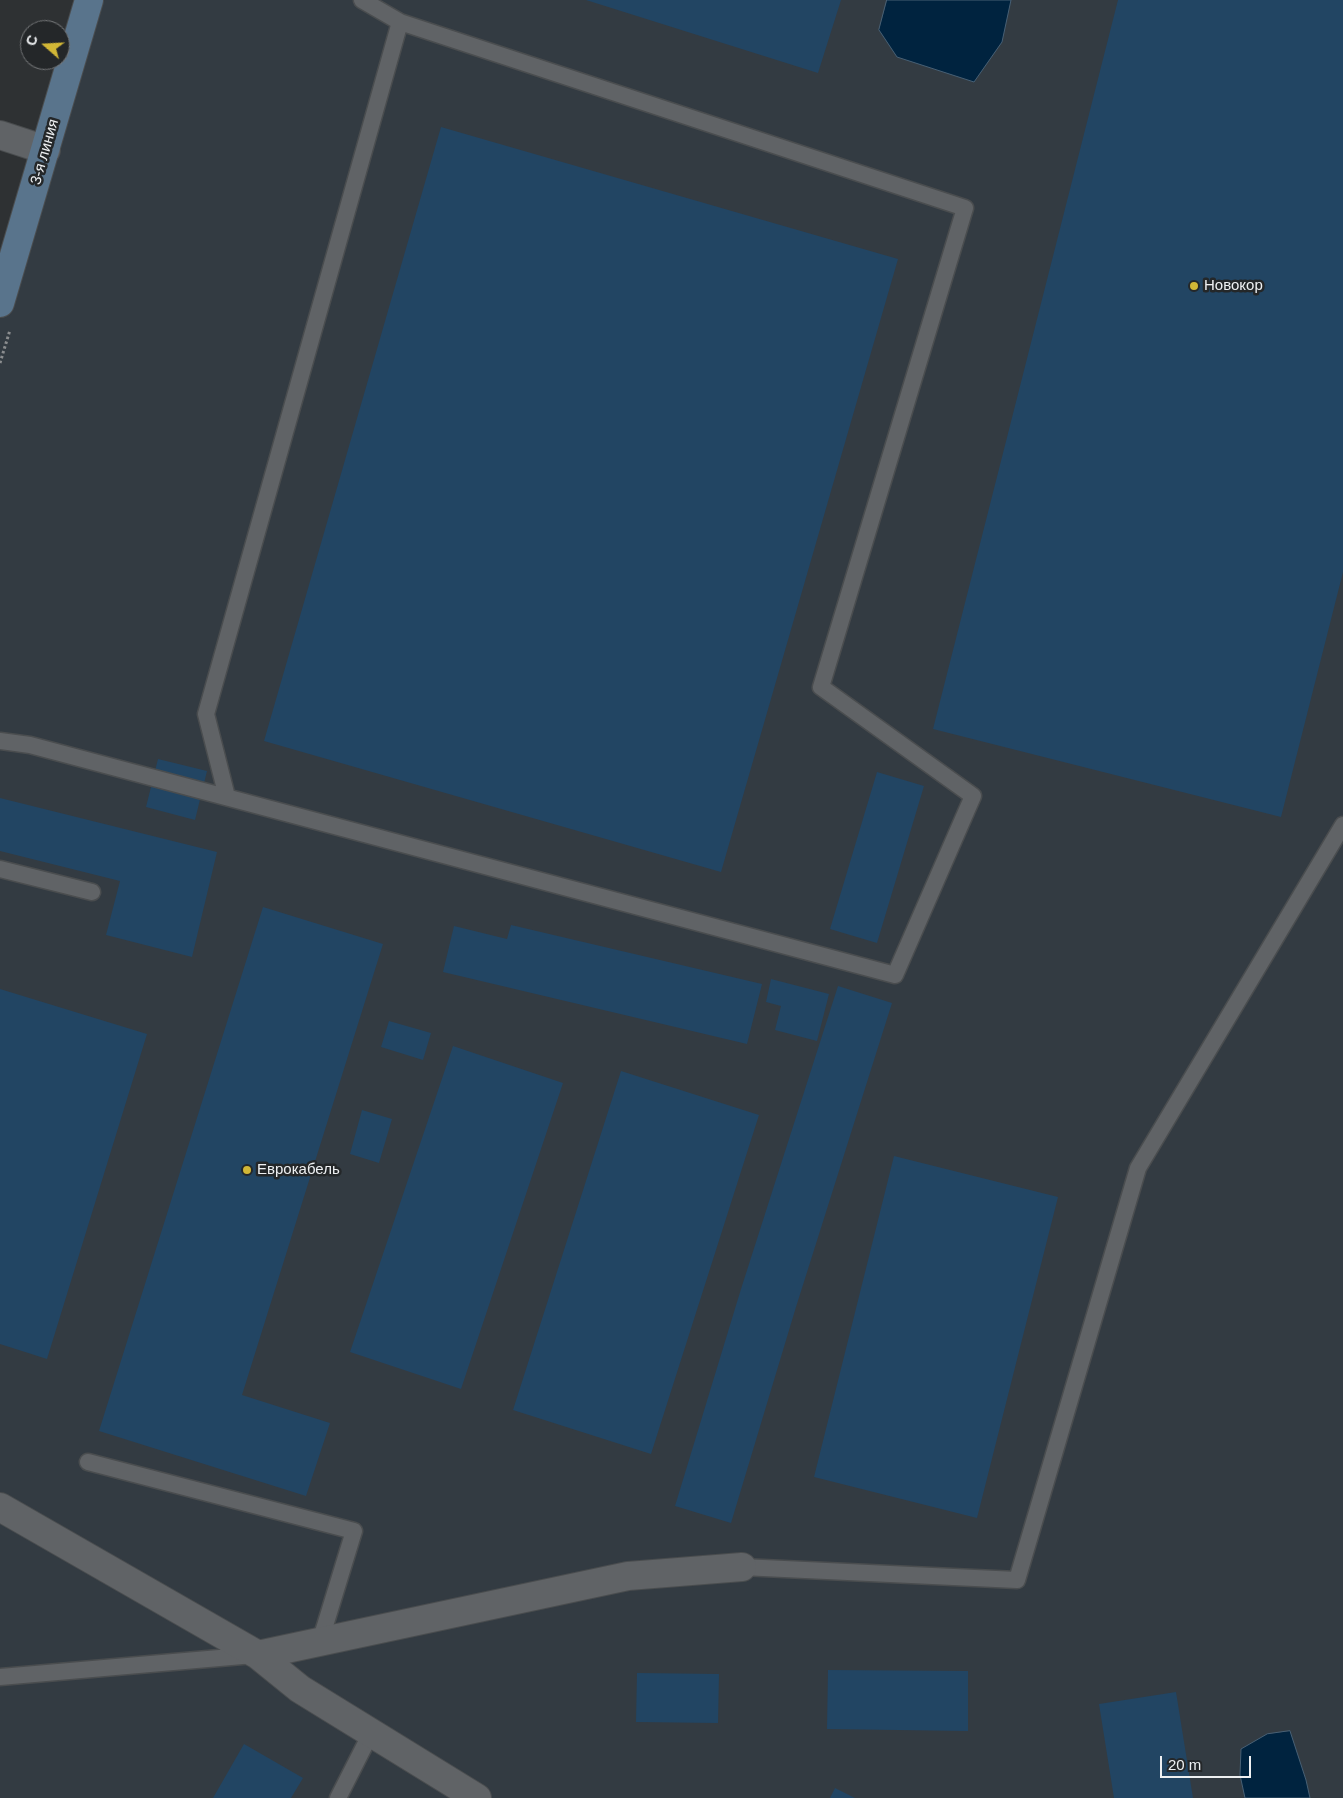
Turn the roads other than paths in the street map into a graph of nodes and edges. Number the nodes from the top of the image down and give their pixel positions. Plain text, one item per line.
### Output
1 (90, 0) edge
2 (362, 0) edge
3 (400, 22) junction
4 (0, 135) edge
5 (46, 150) junction
6 (0, 303) edge
7 (0, 741) edge
8 (227, 797) junction
9 (1343, 825) edge
10 (0, 870) edge
11 (92, 892) dead end
12 (88, 1462) dead end
13 (0, 1508) edge
14 (742, 1567) joint
15 (320, 1642) junction
16 (258, 1655) junction
17 (0, 1677) edge
18 (370, 1733) junction
19 (338, 1798) edge
20 (478, 1798) edge

1 - 5 street, 3-я линия
2 - 3 lane
3 - 8 lane
3 - 8 lane
4 - 5 street
5 - 6 street, 3-я линия
7 - 8 lane
9 - 14 lane
10 - 11 lane
12 - 15 lane
13 - 16 street
14 - 15 street
15 - 16 street
16 - 17 lane
16 - 18 street
18 - 19 lane
18 - 20 street

